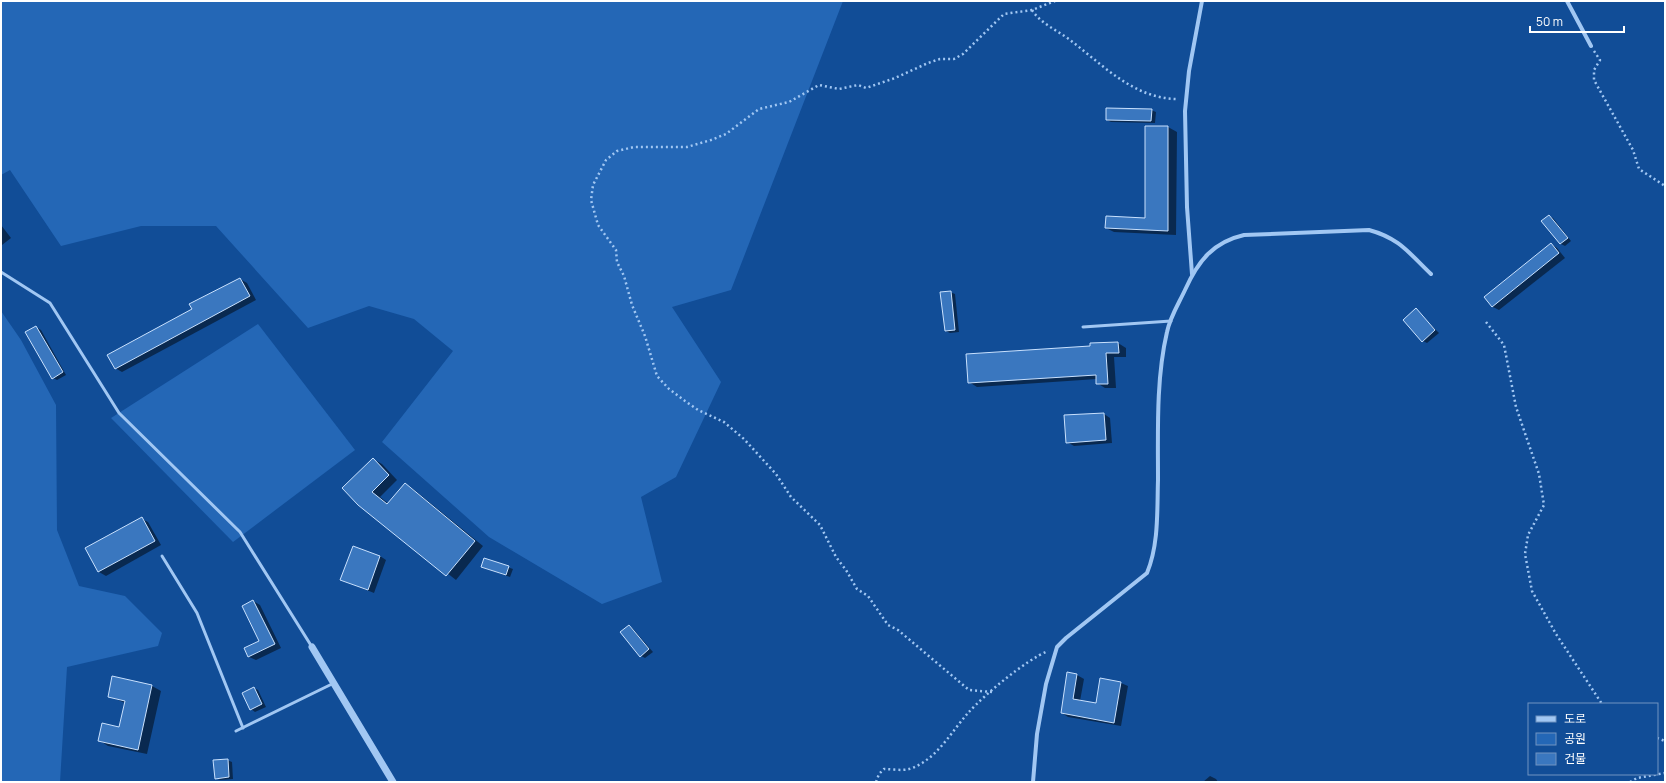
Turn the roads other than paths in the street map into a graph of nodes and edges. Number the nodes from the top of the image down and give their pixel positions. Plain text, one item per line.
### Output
1 (1202, 1) edge
2 (1567, 1) edge
3 (1591, 46) road end
4 (1, 272) edge
5 (1192, 274) junction
6 (1431, 274) dead end
7 (1171, 321) junction
8 (1083, 327) dead end
9 (162, 556) dead end
10 (312, 647) joint
11 (334, 683) junction
12 (243, 728) junction
13 (236, 731) dead end
14 (393, 782) edge
15 (1033, 782) edge

1 - 5 street
2 - 3 street
4 - 10 lane
5 - 6 street
5 - 7 street
7 - 8 lane
7 - 15 street
9 - 12 lane
10 - 11 street
11 - 12 lane
11 - 14 street
12 - 13 lane

